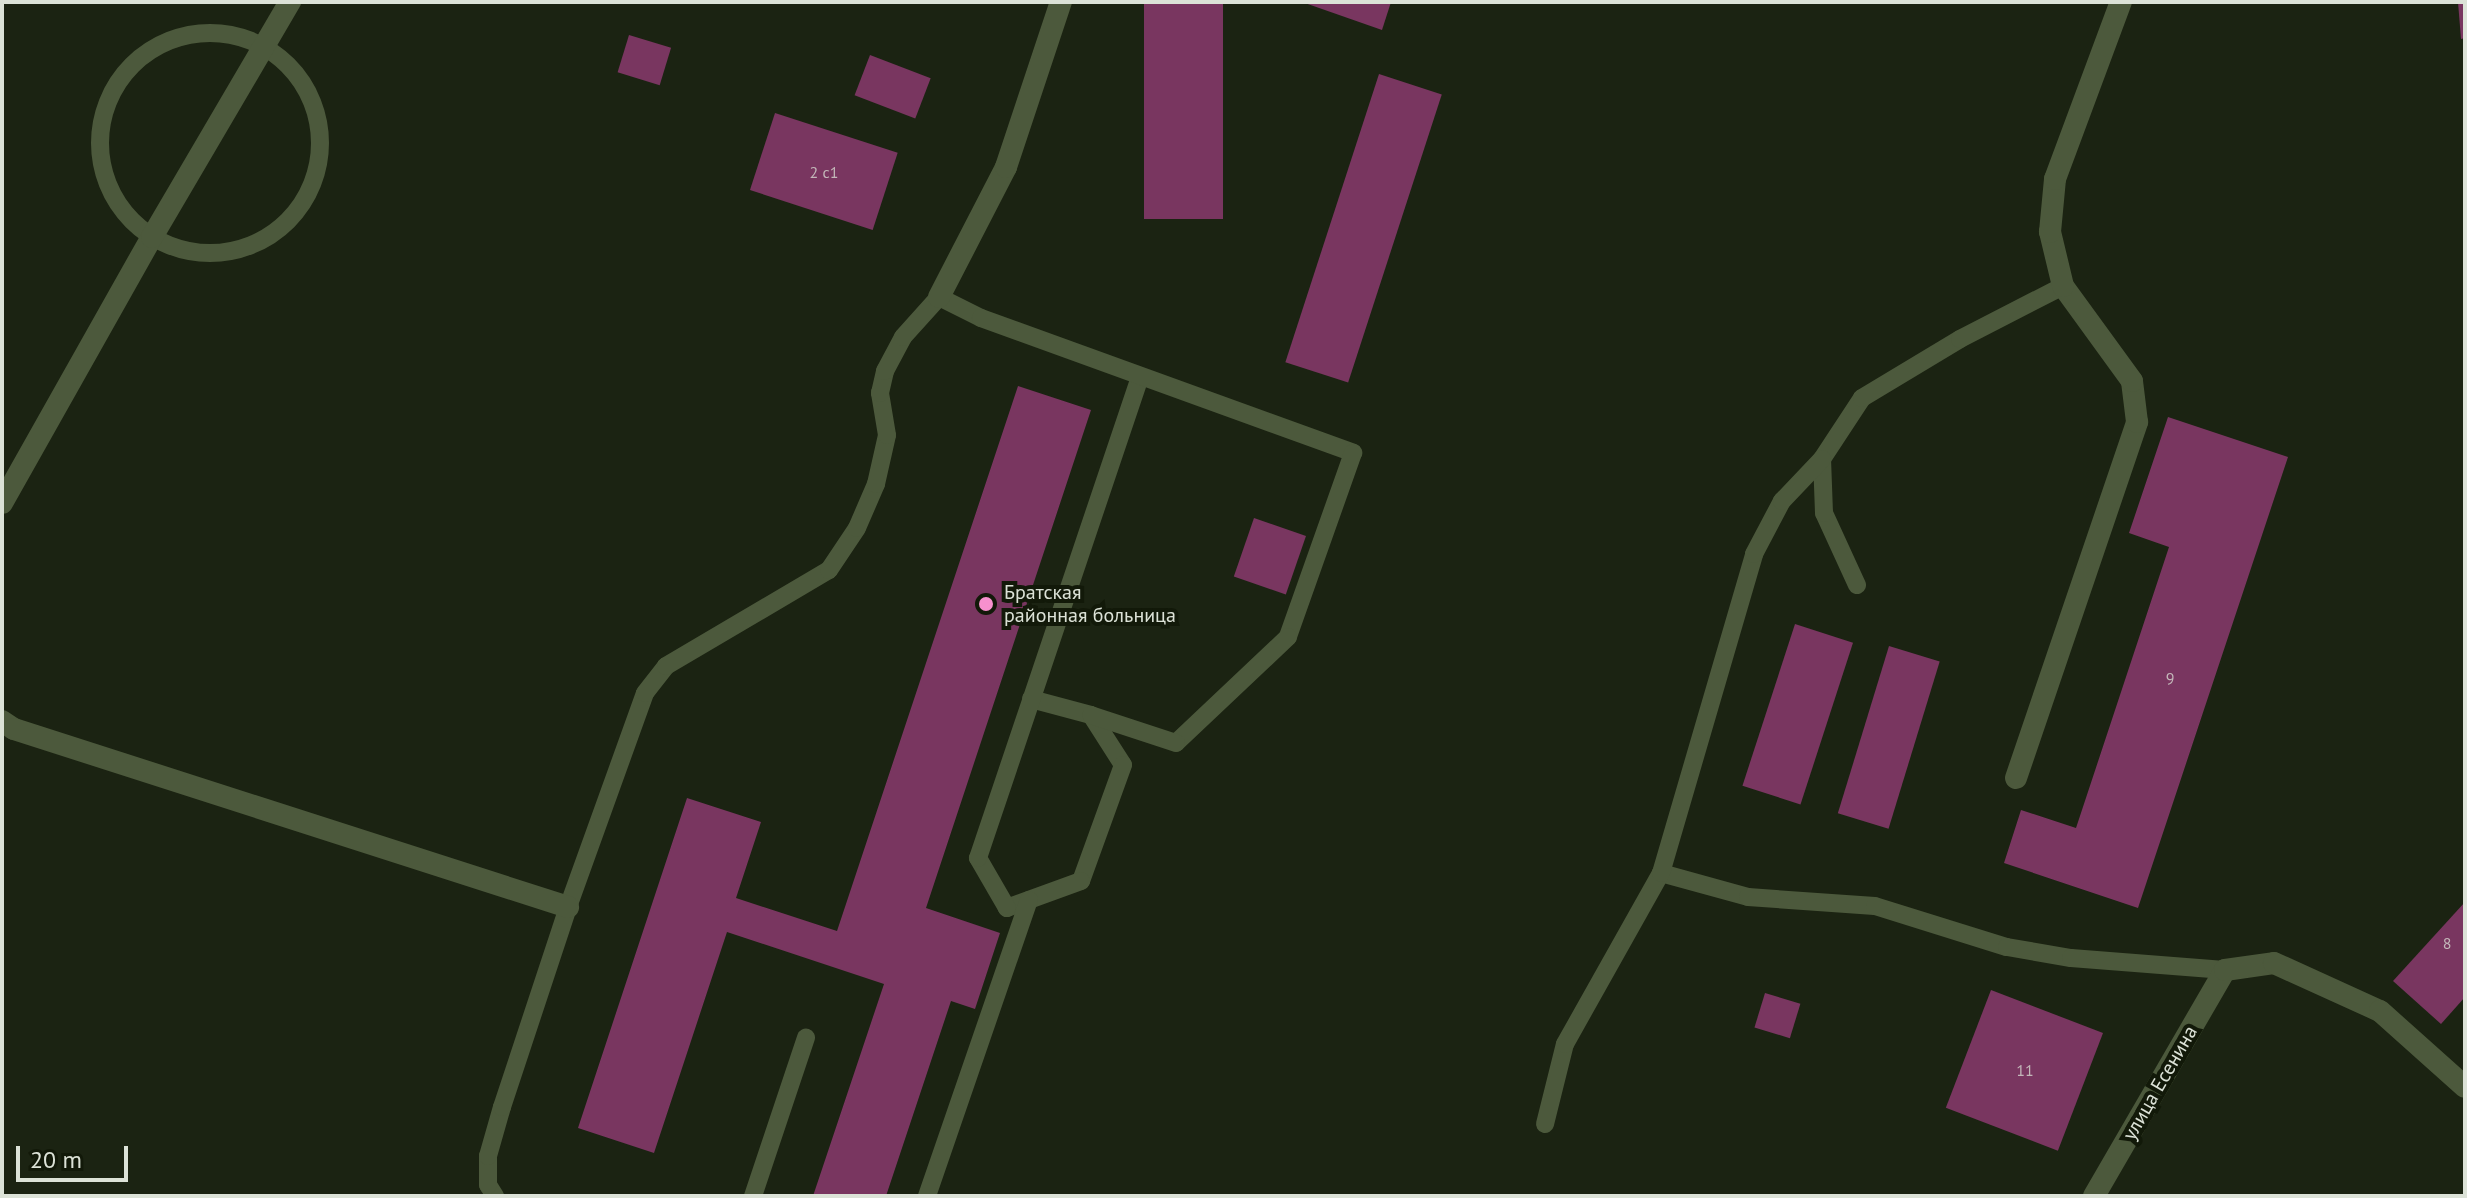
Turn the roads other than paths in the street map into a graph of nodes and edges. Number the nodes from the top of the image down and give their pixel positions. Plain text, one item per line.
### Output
1 (290, 2) edge
2 (1061, 2) edge
3 (2121, 2) edge
4 (264, 47) junction
5 (152, 237) junction
6 (2063, 286) junction
7 (939, 297) junction
8 (1140, 377) junction
9 (1822, 459) junction
10 (2, 503) edge
11 (1857, 585) dead end
12 (1031, 699) dead end
13 (1091, 715) junction
14 (2, 721) edge
15 (2016, 778) dead end
16 (1661, 873) junction
17 (1029, 900) junction
18 (568, 907) junction
19 (2225, 970) junction
20 (806, 1038) dead end
21 (2465, 1087) edge
22 (1545, 1124) dead end
23 (495, 1196) edge
24 (753, 1196) edge
25 (927, 1196) edge
26 (2094, 1196) edge

1 - 4 street
2 - 7 street
3 - 6 street
4 - 5 street
4 - 5 lane
4 - 5 lane
5 - 10 street
6 - 9 lane
6 - 15 street
7 - 8 lane
7 - 18 lane
8 - 13 lane
8 - 17 lane
9 - 11 lane
9 - 16 lane
12 - 13 lane
13 - 17 lane
14 - 18 street
16 - 19 lane
16 - 22 lane
17 - 25 lane
18 - 23 lane
19 - 21 street
19 - 26 street, улица Есенина
20 - 24 lane

